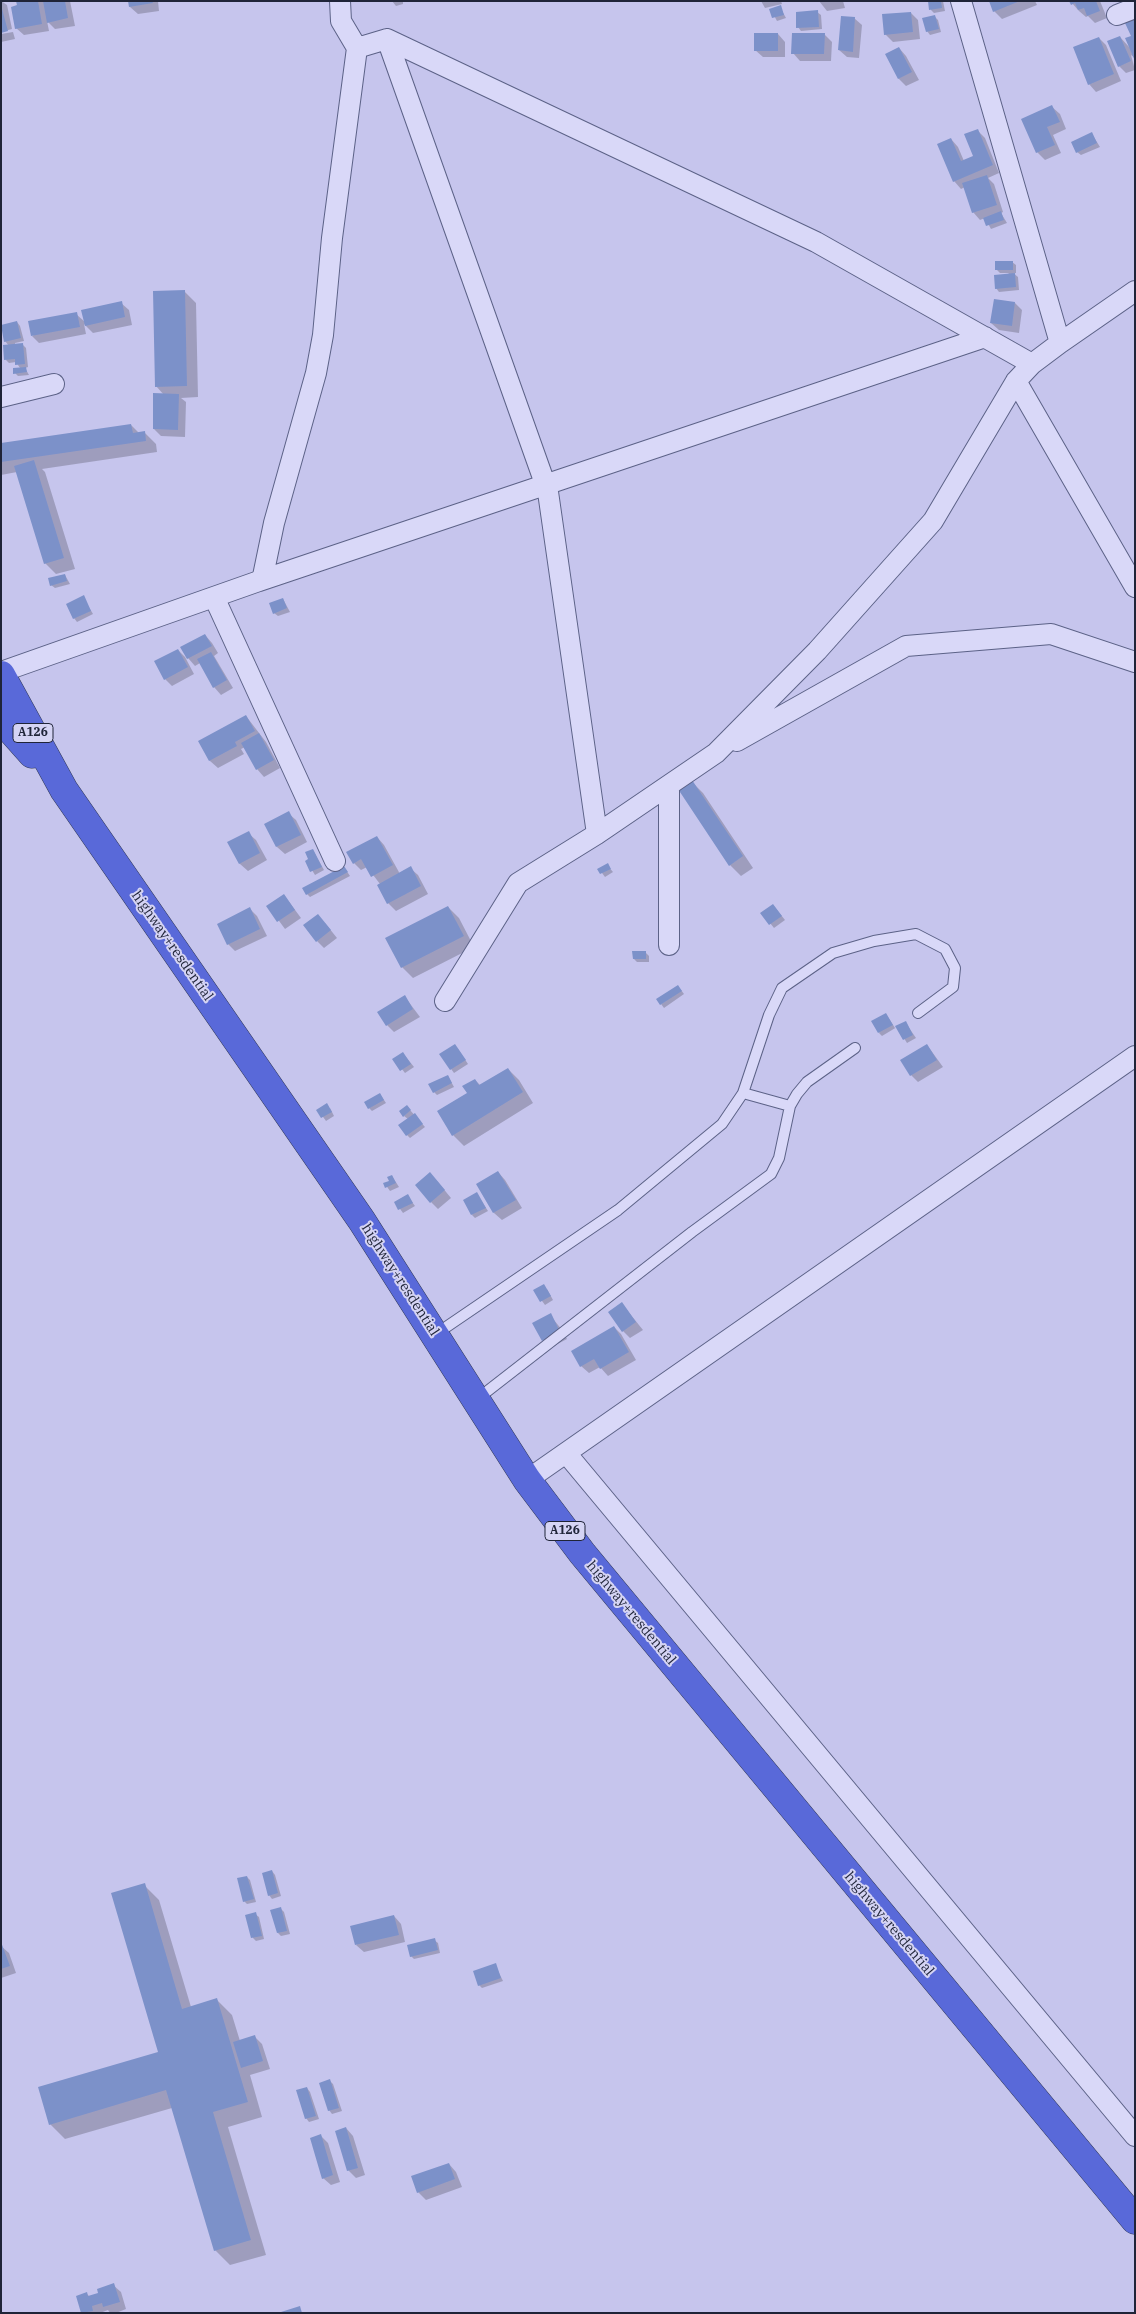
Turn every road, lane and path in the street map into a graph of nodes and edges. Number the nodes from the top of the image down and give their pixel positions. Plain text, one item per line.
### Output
1 (340, 1) edge
2 (961, 1) edge
3 (387, 39) junction
4 (357, 48) junction
5 (1135, 291) edge
6 (984, 337) junction
7 (1060, 343) junction
8 (1032, 364) junction
9 (1016, 381) junction
10 (54, 384) dead end
11 (1, 397) edge
12 (545, 485) junction
13 (259, 581) junction
14 (1135, 587) edge
15 (214, 597) junction
16 (1135, 662) edge
17 (1, 674) edge
18 (1, 720) edge
19 (716, 753) junction
20 (669, 786) junction
21 (64, 790) junction
22 (598, 834) junction
23 (335, 861) dead end
24 (669, 944) dead end
25 (445, 1001) dead end
26 (918, 1013) dead end
27 (855, 1048) dead end
28 (1135, 1056) edge
29 (743, 1093) junction
30 (790, 1106) junction
31 (435, 1334) junction
32 (475, 1401) junction
33 (566, 1453) junction
34 (527, 1480) junction
35 (1135, 2136) edge
36 (1135, 2220) edge

1 - 4 street
2 - 7 street
3 - 4 street
3 - 6 street
3 - 12 street
4 - 13 street
5 - 7 street
6 - 8 street
6 - 12 street
7 - 8 street
8 - 9 street
9 - 14 street
9 - 19 street
10 - 11 street
12 - 13 street
12 - 22 street
13 - 15 street
15 - 17 street
15 - 23 street
16 - 19 street
17 - 21 highway, A126
18 - 21 highway, A126
19 - 20 street
20 - 22 street
20 - 24 street
21 - 31 highway, highway+resdential / A126
22 - 25 street
26 - 29 lane
27 - 30 lane
28 - 33 street
29 - 30 lane
29 - 31 lane
30 - 32 lane
31 - 32 highway, highway+resdential / A126
32 - 34 highway, highway+resdential / A126
33 - 34 street
33 - 35 street
34 - 36 highway, highway+resdential / A126

